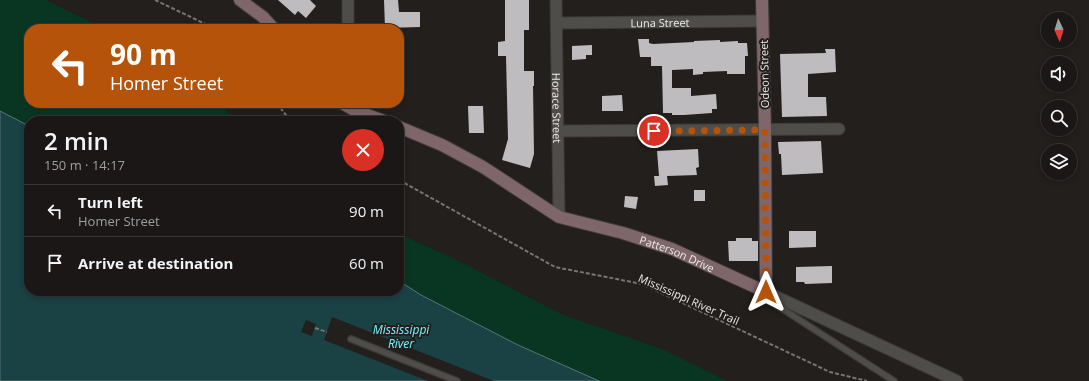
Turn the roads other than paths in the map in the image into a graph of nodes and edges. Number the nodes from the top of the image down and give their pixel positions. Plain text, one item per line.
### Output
1 (240, 0) edge
2 (348, 0) edge
3 (556, 0) edge
4 (762, 0) edge
5 (763, 21) junction
6 (557, 23) junction
7 (269, 24) edge
8 (348, 24) edge
9 (351, 108) edge
10 (370, 116) edge
11 (404, 128) edge
12 (839, 129) dead end
13 (765, 130) junction
14 (559, 131) junction
15 (559, 217) junction
16 (766, 292) junction
17 (351, 339) dead end
18 (457, 381) edge
19 (894, 381) edge
20 (957, 381) edge

1 - 7 street
2 - 8 street
3 - 6 street, Horace Street
4 - 5 street, Odeon Street
5 - 6 street, Luna Street
5 - 13 street, Odeon Street
6 - 14 street, Horace Street
9 - 10 street
11 - 15 street, Patterson Drive
12 - 13 street
13 - 14 street
13 - 16 street, Odeon Street
14 - 15 street, Horace Street
15 - 16 street, Patterson Drive
16 - 19 lane
16 - 20 street, Patterson Drive
17 - 18 lane

